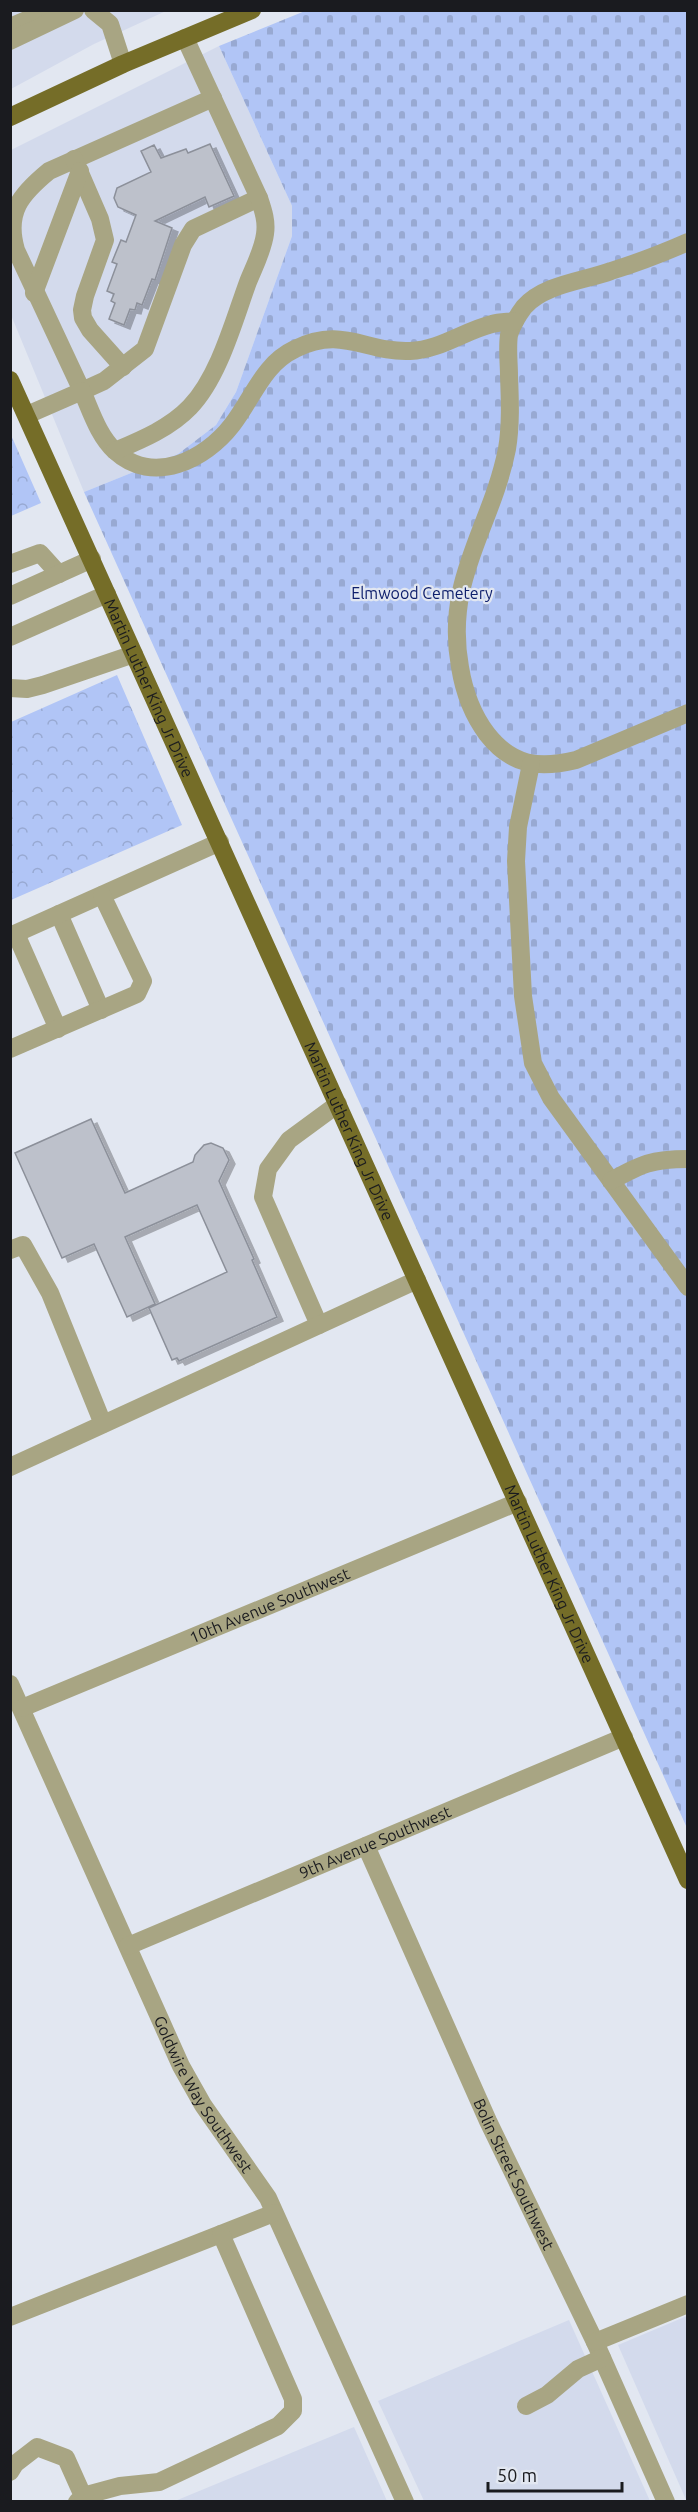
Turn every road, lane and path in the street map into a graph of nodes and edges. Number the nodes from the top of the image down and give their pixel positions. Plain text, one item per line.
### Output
1 (47, 10) edge
2 (75, 10) edge
3 (93, 10) edge
4 (252, 10) edge
5 (31, 15) edge
6 (230, 15) edge
7 (10, 27) edge
8 (185, 38) junction
9 (10, 41) edge
10 (123, 64) junction
11 (213, 98) junction
12 (10, 117) edge
13 (77, 165) junction
14 (259, 198) junction
15 (687, 242) edge
16 (34, 293) junction
17 (515, 321) junction
18 (123, 367) junction
19 (10, 380) edge
20 (82, 391) junction
21 (27, 415) junction
22 (114, 450) junction
23 (92, 559) junction
24 (10, 564) edge
25 (59, 574) junction
26 (107, 594) junction
27 (10, 596) edge
28 (10, 637) edge
29 (134, 654) junction
30 (10, 688) edge
31 (687, 713) edge
32 (531, 764) junction
33 (220, 842) junction
34 (102, 894) junction
35 (59, 914) junction
36 (13, 935) edge
37 (101, 1010) junction
38 (58, 1029) junction
39 (11, 1047) edge
40 (338, 1104) junction
41 (687, 1159) edge
42 (611, 1181) junction
43 (10, 1250) edge
44 (417, 1280) junction
45 (687, 1287) edge
46 (319, 1325) junction
47 (103, 1424) junction
48 (10, 1467) edge
49 (518, 1502) junction
50 (10, 1684) edge
51 (22, 1708) junction
52 (624, 1737) junction
53 (366, 1846) junction
54 (687, 1880) edge
55 (128, 1946) junction
56 (274, 2213) junction
57 (221, 2234) junction
58 (687, 2304) edge
59 (10, 2318) edge
60 (599, 2350) junction
61 (526, 2406) dead end
62 (10, 2472) edge
63 (102, 2497) edge
64 (80, 2499) edge
65 (405, 2502) edge
66 (666, 2502) edge

1 - 5 street
2 - 9 street
3 - 10 street
4 - 6 main road
5 - 7 street
6 - 8 main road
8 - 10 main road
8 - 11 street
10 - 12 main road
11 - 13 street
11 - 14 street
13 - 16 street
13 - 16 street
13 - 18 street
14 - 18 street
14 - 22 street
15 - 17 street
16 - 20 street
17 - 22 street
17 - 32 street
18 - 20 street
19 - 21 main road, Martin Luther King Jr Drive
20 - 21 street
20 - 22 street
21 - 23 main road, Martin Luther King Jr Drive
23 - 25 street
23 - 26 main road, Martin Luther King Jr Drive
24 - 25 street
25 - 27 street
26 - 28 street
26 - 29 main road, Martin Luther King Jr Drive
29 - 30 street
29 - 33 main road, Martin Luther King Jr Drive
31 - 32 street
32 - 42 street
33 - 34 street
33 - 40 main road, Martin Luther King Jr Drive
34 - 35 street
34 - 37 street
35 - 36 street
35 - 37 street
36 - 38 street
37 - 38 street
38 - 39 street
40 - 44 main road, Martin Luther King Jr Drive
40 - 46 street
41 - 42 street
42 - 45 street
43 - 47 street
44 - 46 street
44 - 49 main road, Martin Luther King Jr Drive
46 - 47 street
47 - 48 street
49 - 51 street, 10th Avenue Southwest
49 - 52 main road, Martin Luther King Jr Drive
50 - 51 street, Goldwire Way Southwest
51 - 55 street, Goldwire Way Southwest
52 - 53 street, 9th Avenue Southwest
52 - 54 main road, Martin Luther King Jr Drive
53 - 55 street, 9th Avenue Southwest
53 - 60 street, Bolin Street Southwest
55 - 56 street, Goldwire Way Southwest
56 - 57 street
56 - 65 street, Goldwire Way Southwest
57 - 59 street
57 - 63 street
58 - 60 street
60 - 61 street
60 - 66 street, Bolin Street Southwest
62 - 64 street
63 - 64 street

